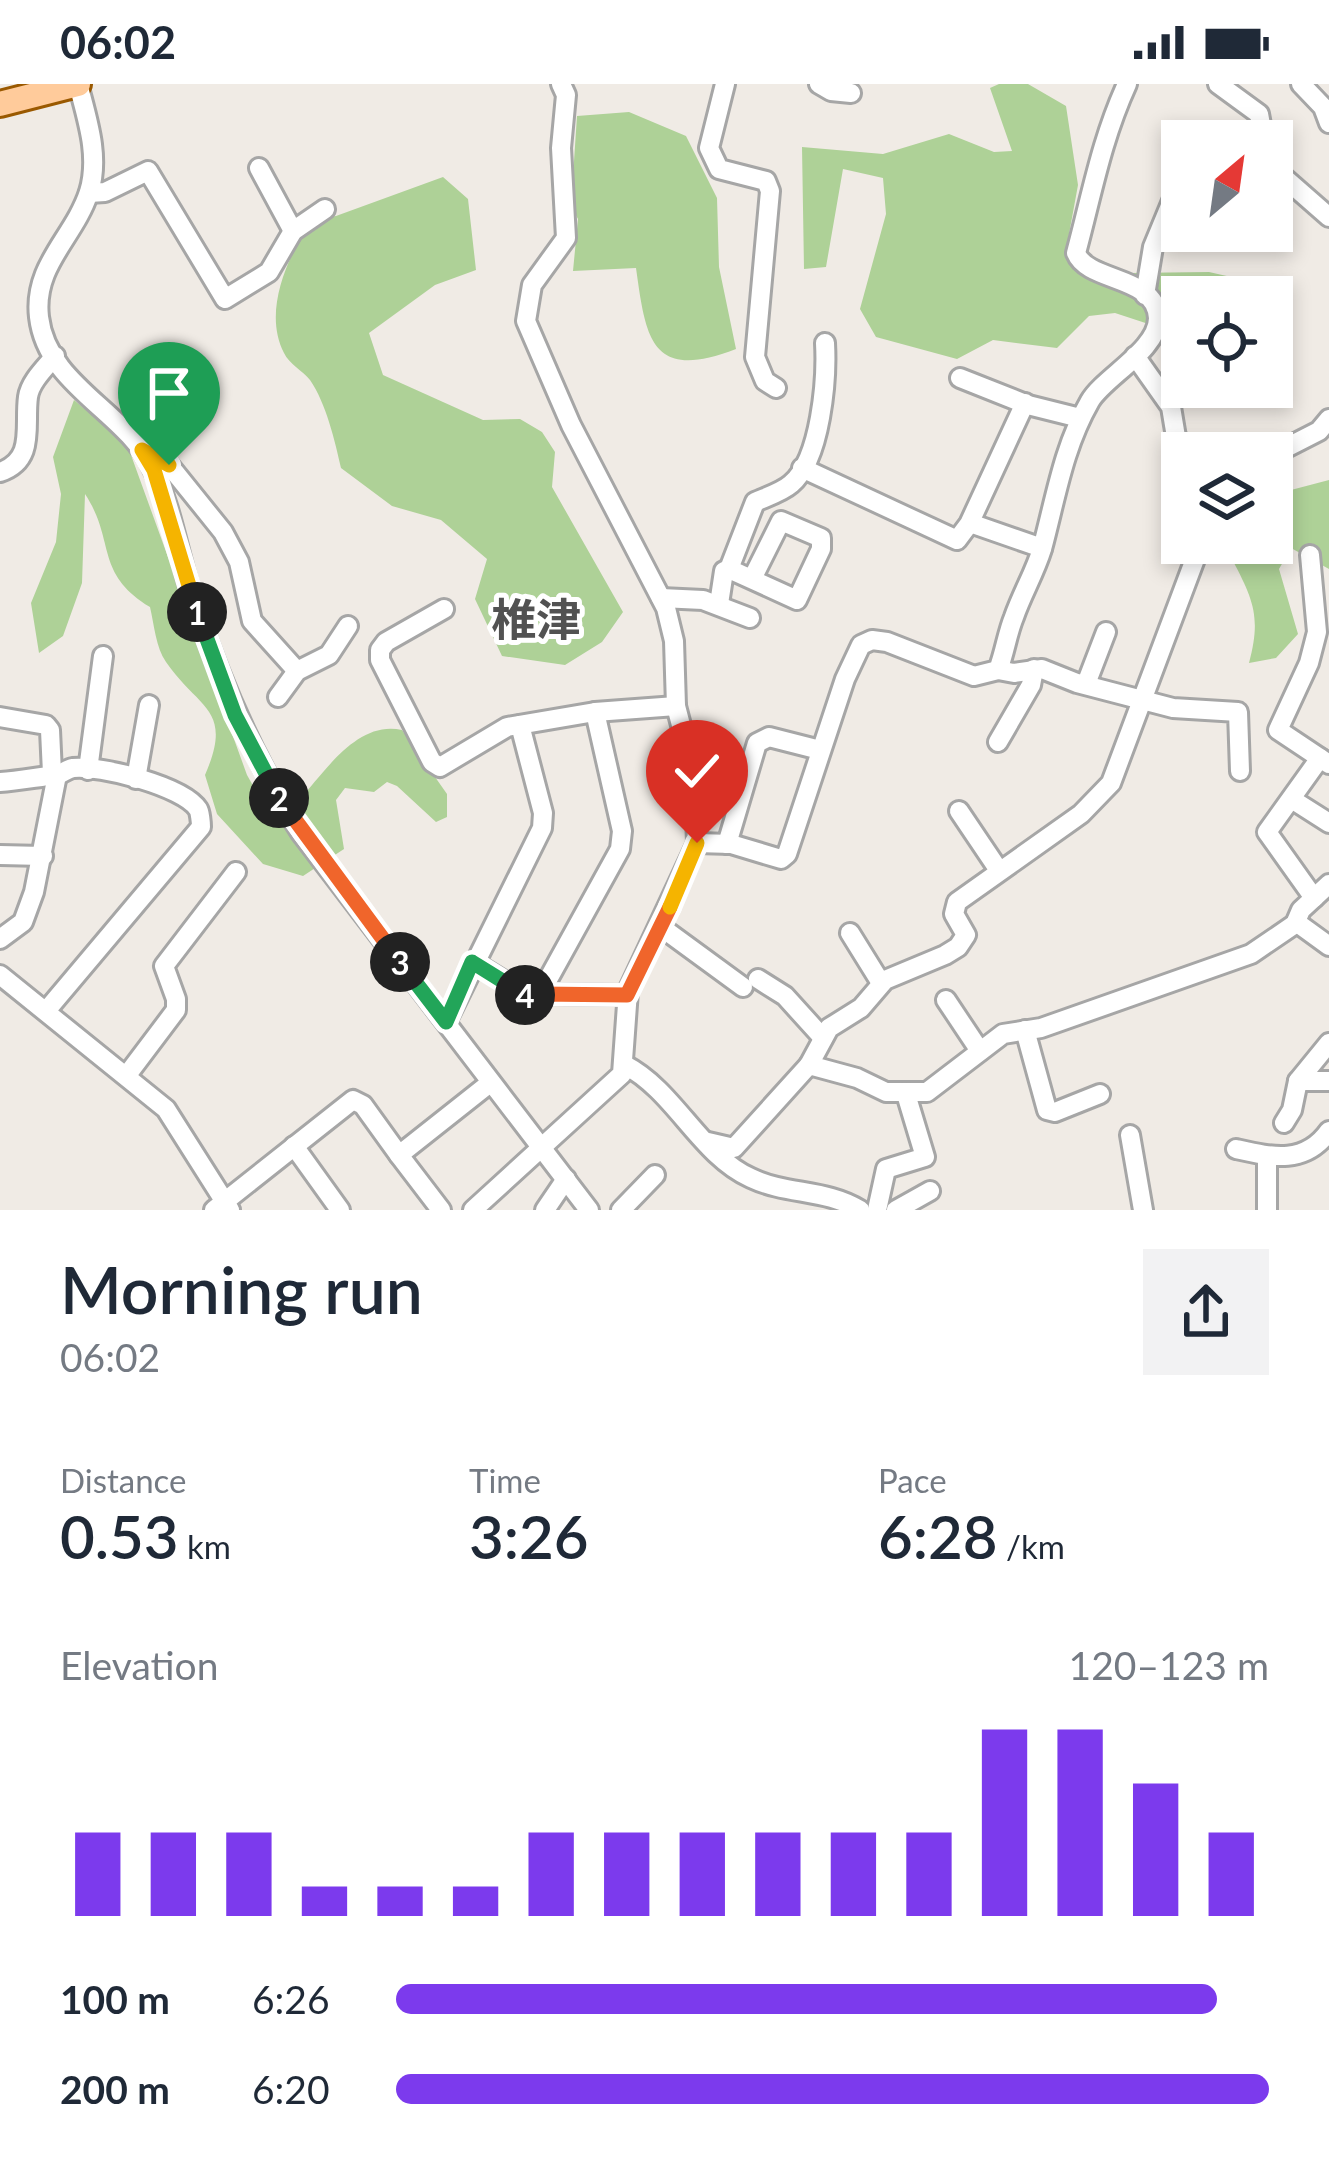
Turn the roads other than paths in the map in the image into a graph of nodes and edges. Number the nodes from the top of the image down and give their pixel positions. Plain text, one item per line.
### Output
1 (78, 84) edge
2 (562, 84) edge
3 (725, 84) edge
4 (819, 84) edge
5 (1127, 84) edge
6 (1218, 84) edge
7 (1301, 84) edge
8 (851, 93) dead end
9 (0, 104) edge
10 (1260, 120) edge
11 (1329, 123) edge
12 (259, 168) dead end
13 (1293, 185) edge
14 (88, 193) junction
15 (325, 209) dead end
16 (1329, 217) edge
17 (1161, 220) edge
18 (292, 231) junction
19 (1145, 295) junction
20 (825, 343) dead end
21 (55, 356) junction
22 (1135, 356) junction
23 (960, 378) dead end
24 (776, 388) dead end
25 (1025, 404) junction
26 (1080, 418) junction
27 (1329, 419) edge
28 (1175, 432) edge
29 (1293, 444) edge
30 (142, 450) junction
31 (802, 468) junction
32 (0, 472) edge
33 (970, 523) junction
34 (1042, 548) junction
35 (1310, 556) dead end
36 (1194, 564) edge
37 (729, 569) junction
38 (752, 579) dead end
39 (661, 598) junction
40 (718, 604) junction
41 (444, 608) dead end
42 (750, 617) dead end
43 (348, 626) dead end
44 (1106, 632) dead end
45 (1323, 633) edge
46 (104, 656) dead end
47 (1034, 669) junction
48 (998, 670) junction
49 (297, 671) junction
50 (1086, 684) junction
51 (278, 697) dead end
52 (1144, 701) junction
53 (149, 705) dead end
54 (676, 706) junction
55 (596, 712) junction
56 (0, 717) edge
57 (520, 725) junction
58 (998, 742) dead end
59 (820, 750) junction
60 (1324, 760) edge
61 (88, 770) junction
62 (1240, 771) dead end
63 (55, 774) junction
64 (136, 779) junction
65 (0, 782) edge
66 (1293, 800) junction
67 (959, 811) dead end
68 (1329, 823) edge
69 (697, 843) junction
70 (727, 844) junction
71 (0, 855) edge
72 (43, 856) junction
73 (998, 869) junction
74 (236, 872) dead end
75 (1322, 891) edge
76 (1296, 922) junction
77 (661, 927) junction
78 (850, 933) dead end
79 (0, 940) edge
80 (1329, 946) edge
81 (472, 962) junction
82 (0, 975) edge
83 (881, 983) junction
84 (540, 994) junction
85 (627, 995) junction
86 (946, 1000) dead end
87 (46, 1011) junction
88 (446, 1022) junction
89 (1025, 1030) junction
90 (823, 1038) junction
91 (1329, 1043) edge
92 (980, 1051) junction
93 (626, 1064) junction
94 (809, 1065) junction
95 (127, 1075) junction
96 (1298, 1081) junction
97 (1329, 1081) edge
98 (490, 1083) junction
99 (906, 1094) junction
100 (1100, 1094) dead end
101 (1284, 1123) dead end
102 (1329, 1130) edge
103 (1130, 1135) dead end
104 (708, 1142) junction
105 (294, 1146) junction
106 (541, 1149) junction
107 (1236, 1149) dead end
108 (399, 1155) junction
109 (1267, 1156) junction
110 (655, 1175) dead end
111 (566, 1179) junction
112 (931, 1191) dead end
113 (223, 1207) edge
114 (340, 1210) edge
115 (441, 1210) edge
116 (473, 1210) edge
117 (545, 1210) edge
118 (589, 1210) edge
119 (621, 1210) edge
120 (860, 1210) edge
121 (877, 1210) edge
122 (896, 1210) edge
123 (1143, 1210) edge
124 (1267, 1210) edge

1 - 9 main road
1 - 14 street
2 - 39 street
3 - 24 street
4 - 8 street
5 - 19 street
6 - 10 street
7 - 11 street
12 - 18 street
13 - 16 street
14 - 18 street
14 - 21 street
15 - 18 street
17 - 19 street
19 - 22 street
20 - 31 street
21 - 30 street
21 - 32 street
22 - 26 street
22 - 28 street
23 - 25 street
25 - 26 street
25 - 33 street
26 - 34 street
27 - 29 street
30 - 49 street
30 - 88 street
31 - 33 street
31 - 37 street
33 - 34 street
34 - 48 street
35 - 45 street
36 - 52 street
37 - 38 street
37 - 40 street
39 - 40 street
39 - 54 street
40 - 42 street
41 - 57 street
43 - 49 street
44 - 50 street
45 - 60 street
46 - 61 street
47 - 48 street
47 - 50 street
47 - 58 street
48 - 59 street
49 - 51 street
50 - 52 street
52 - 62 street
52 - 73 street
53 - 64 street
54 - 55 street
54 - 69 street
55 - 57 street
55 - 84 street
56 - 63 street
57 - 81 street
59 - 70 street
59 - 70 street
60 - 66 street
61 - 63 street
61 - 64 street
63 - 65 street
63 - 72 street
64 - 87 street
66 - 68 street
66 - 75 street
67 - 73 street
69 - 70 street
69 - 77 street
71 - 72 street
72 - 79 street
73 - 83 street
74 - 95 street
75 - 76 street
76 - 80 street
76 - 89 street
77 - 85 street
77 - 90 street
78 - 83 street
81 - 84 street
81 - 88 street
82 - 87 street
83 - 90 street
84 - 85 street
85 - 93 street
86 - 92 street
87 - 95 street
88 - 98 street
89 - 92 street
89 - 100 street
90 - 94 street
91 - 96 street
92 - 99 street
93 - 104 street
93 - 106 street
94 - 99 street
94 - 104 street
95 - 113 street
96 - 97 street
96 - 101 street
98 - 106 street
98 - 108 street
99 - 121 street
102 - 109 street
103 - 123 street
104 - 120 street
105 - 108 street
105 - 113 street
105 - 114 street
106 - 111 street
106 - 116 street
107 - 109 street
108 - 115 street
109 - 124 street
110 - 119 street
111 - 117 street
111 - 118 street
112 - 122 street

